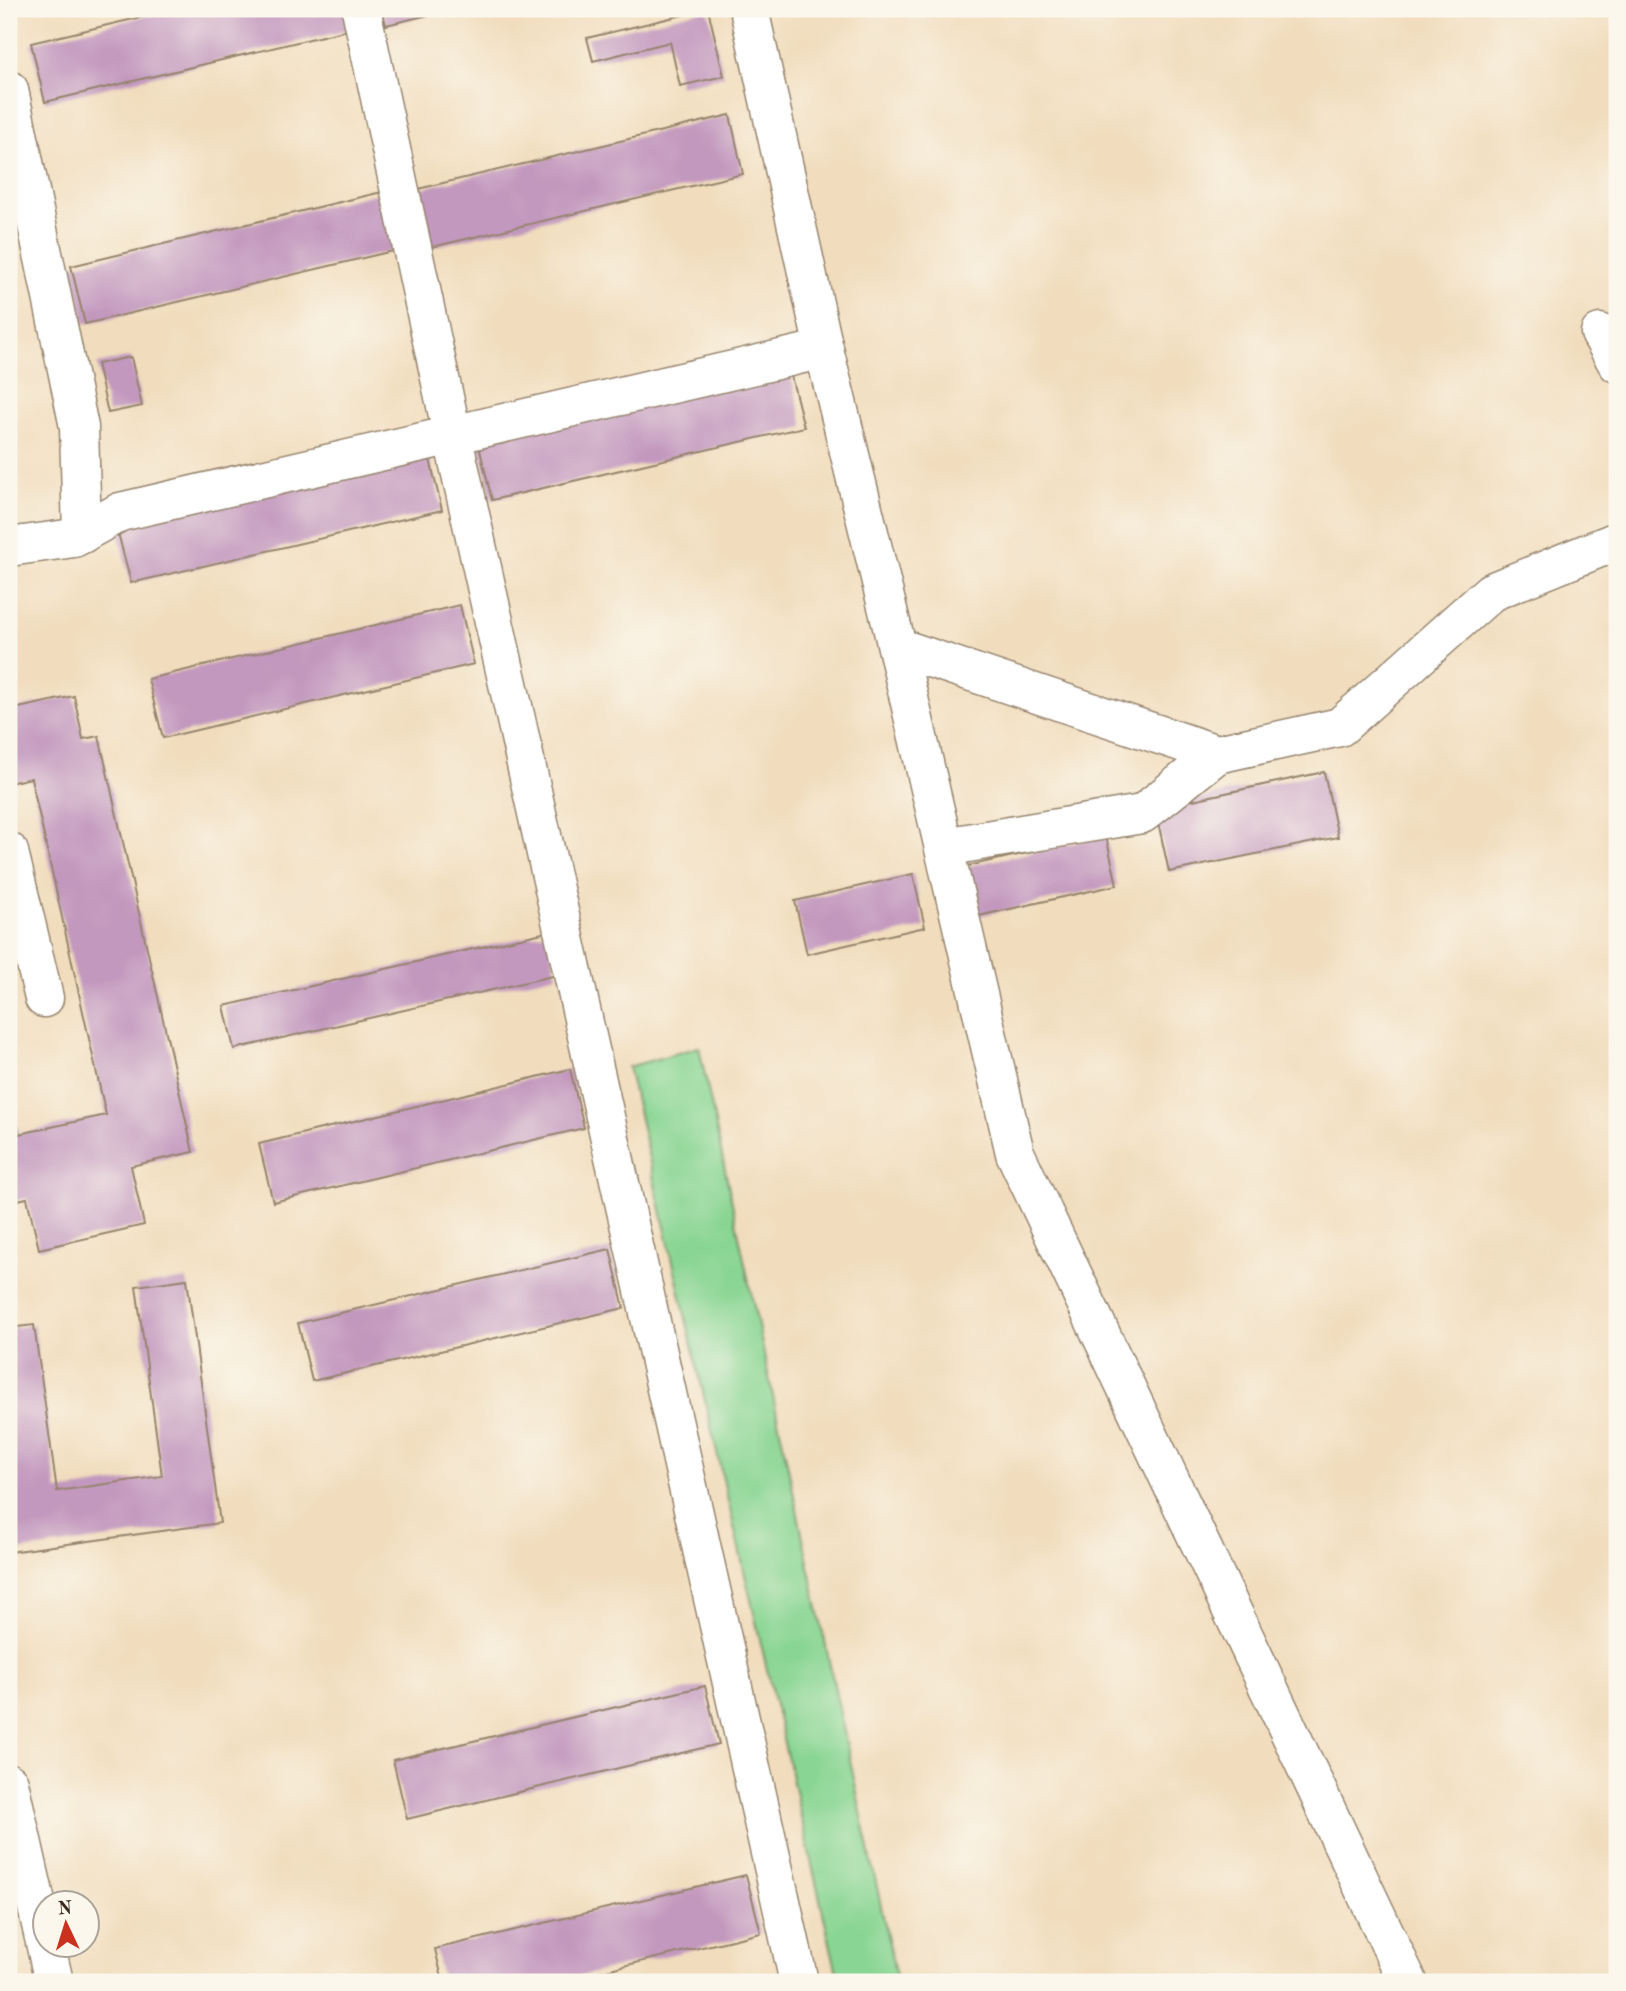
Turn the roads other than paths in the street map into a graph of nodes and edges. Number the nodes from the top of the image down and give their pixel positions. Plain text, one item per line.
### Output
1 (361, 9) edge
2 (749, 9) edge
3 (9, 90) edge
4 (824, 349) junction
5 (452, 434) junction
6 (82, 534) junction
7 (1617, 541) edge
8 (9, 547) edge
9 (897, 647) junction
10 (1217, 754) junction
11 (944, 847) junction
12 (9, 852) edge
13 (44, 998) dead end
14 (9, 1783) edge
15 (54, 1982) edge
16 (799, 1982) edge
17 (1408, 1982) edge

1 - 5 street
2 - 4 street
3 - 6 street
4 - 5 street
4 - 9 street
5 - 6 street
5 - 16 street
6 - 8 street
7 - 10 street
9 - 10 street
9 - 11 street
10 - 11 street
11 - 17 street
12 - 13 street
14 - 15 street

